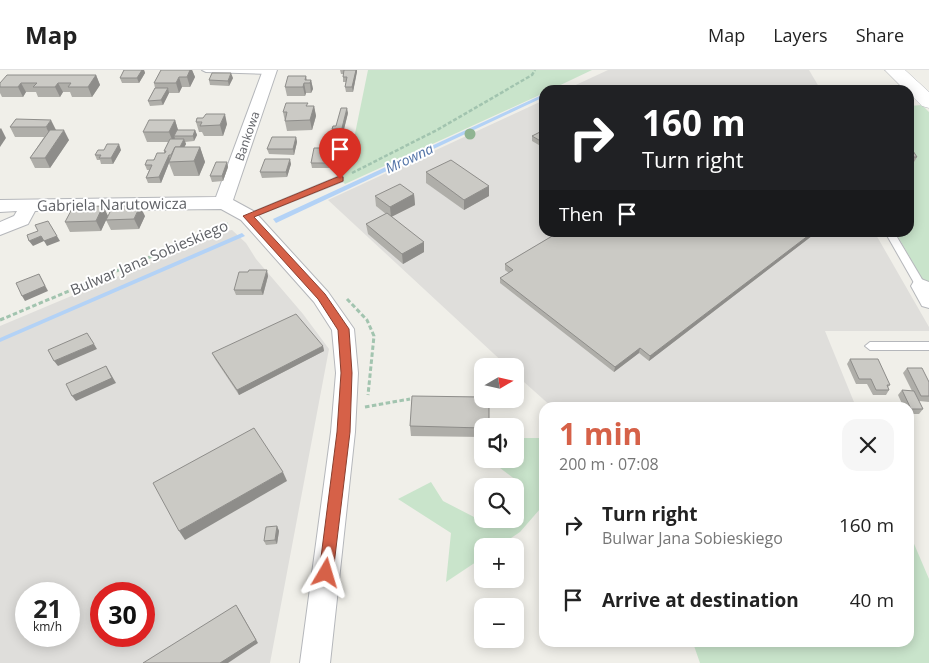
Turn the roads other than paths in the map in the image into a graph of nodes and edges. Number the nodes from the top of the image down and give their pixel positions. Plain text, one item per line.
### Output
1 (206, 70) edge
2 (894, 70) edge
3 (270, 71) edge
4 (910, 85) edge
5 (914, 88) edge
6 (929, 102) edge
7 (340, 179) road end
8 (223, 203) junction
9 (30, 205) junction
10 (0, 206) edge
11 (248, 216) junction
12 (0, 229) edge
13 (892, 237) edge
14 (925, 294) edge
15 (870, 346) dead end
16 (929, 346) edge
17 (315, 663) edge

1 - 3 lane
2 - 4 street
3 - 8 street, Bankowa
5 - 6 street
7 - 11 lane, Bulwar Jana Sobieskiego
8 - 9 street, Gabriela Narutowicza
8 - 11 street
9 - 10 street, Gabriela Narutowicza
9 - 12 street
11 - 17 street
13 - 14 lane
15 - 16 lane

